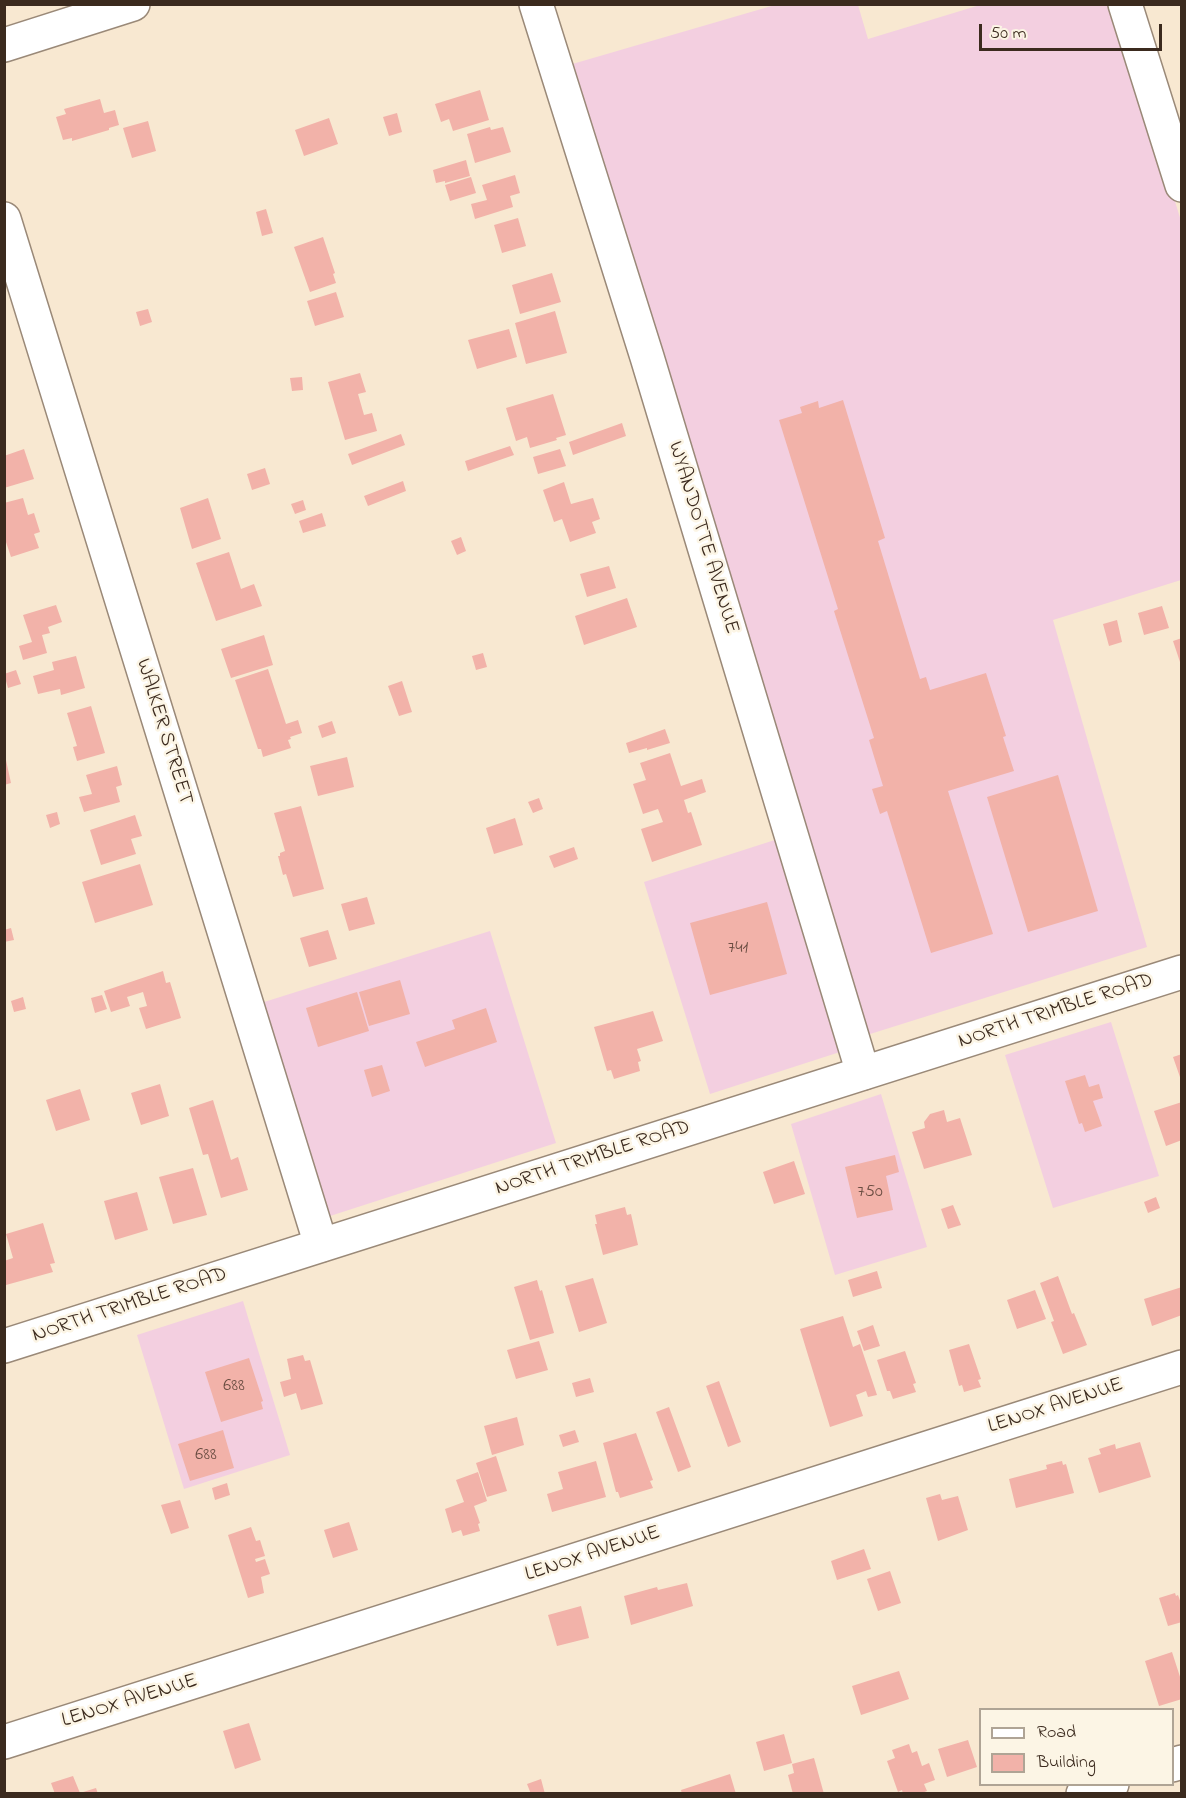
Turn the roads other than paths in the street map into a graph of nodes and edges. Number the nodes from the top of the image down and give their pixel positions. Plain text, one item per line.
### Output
1 (133, 4) edge
2 (536, 4) edge
3 (1125, 4) edge
4 (4, 45) edge
5 (1182, 185) edge
6 (4, 219) edge
7 (1182, 972) edge
8 (863, 1073) junction
9 (321, 1245) junction
10 (4, 1346) edge
11 (1182, 1367) edge
12 (4, 1742) edge
13 (1109, 1786) edge
14 (1083, 1794) edge

1 - 4 street
2 - 8 street, WYANDOTTE AVENUE
3 - 5 street
6 - 9 street, WALKER STREET
7 - 8 street, NORTH TRIMBLE ROAD
8 - 9 street, NORTH TRIMBLE ROAD
9 - 10 street, NORTH TRIMBLE ROAD
11 - 12 street, LENOX AVENUE
13 - 14 street

